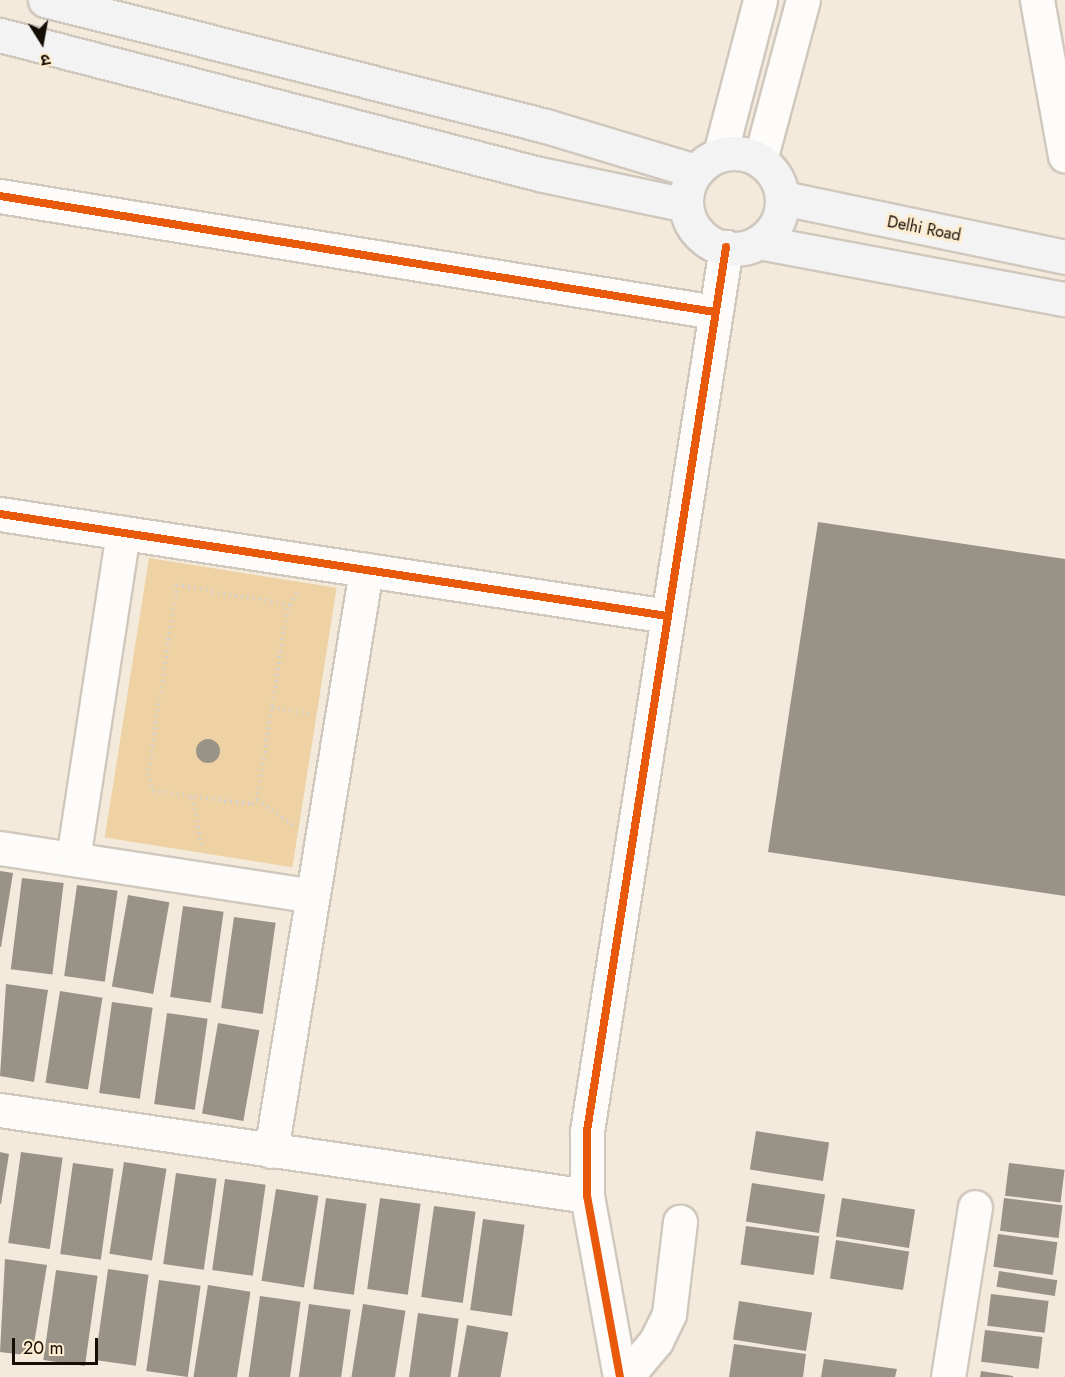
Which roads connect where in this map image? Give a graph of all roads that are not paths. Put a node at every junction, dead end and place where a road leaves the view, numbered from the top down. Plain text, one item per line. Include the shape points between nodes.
1 (45, 0) edge
2 (760, 0) edge
3 (803, 0) edge
4 (1037, 0) edge
5 (0, 35) edge
6 (1065, 155) edge
7 (760, 160) junction
8 (708, 163) junction
9 (0, 196) edge
10 (783, 198) junction
11 (686, 205) junction
12 (759, 242) junction
13 (726, 247) junction
14 (1065, 257) edge
15 (1065, 299) edge
16 (715, 312) junction
17 (0, 514) edge
18 (123, 532) junction
19 (366, 570) junction
20 (667, 616) junction
21 (0, 848) edge
22 (73, 859) junction
23 (312, 896) junction
24 (0, 1110) edge
25 (271, 1151) junction
26 (587, 1196) junction
27 (975, 1207) dead end
28 (680, 1222) dead end
29 (620, 1377) edge
30 (626, 1377) edge
31 (948, 1377) edge

1 - 8 main road
2 - 8 street
3 - 7 street
4 - 6 street
5 - 11 main road via 528,171
7 - 8 main road via 736,152
7 - 10 main road via 777,177
8 - 11 main road
9 - 16 street
10 - 12 main road via 775,226
10 - 14 main road, Delhi Road
11 - 13 main road via 699,234
12 - 13 main road
12 - 15 main road
13 - 16 street
16 - 20 street
17 - 18 street
18 - 19 street
18 - 22 street
19 - 20 street
19 - 23 street
20 - 26 street via 587,1131
21 - 22 street
22 - 23 street
23 - 25 street
24 - 25 street
25 - 26 street
26 - 29 street
27 - 31 street
28 - 30 street via 669,1314 656,1341

